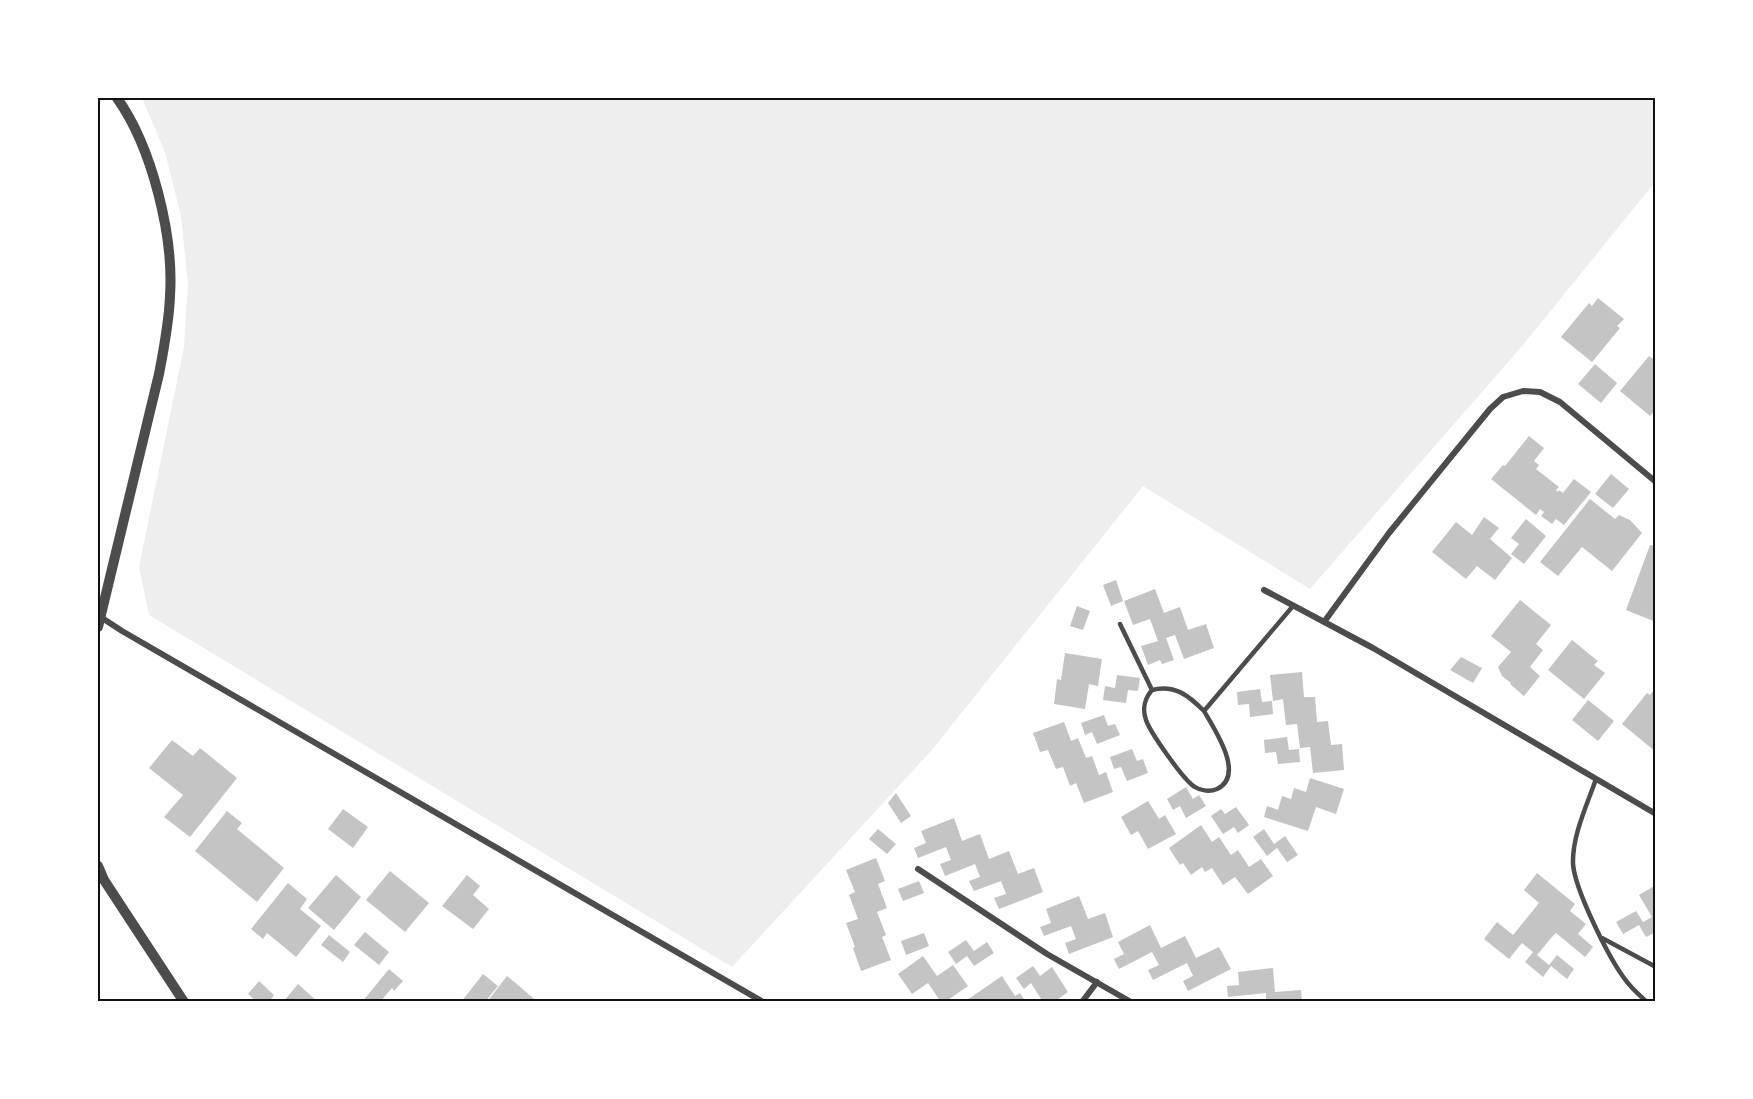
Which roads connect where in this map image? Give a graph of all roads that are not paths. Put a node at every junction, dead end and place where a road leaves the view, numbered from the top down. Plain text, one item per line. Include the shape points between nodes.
1 (117, 98) edge
2 (1656, 482) edge
3 (1264, 590) dead end
4 (1293, 606) junction
5 (98, 619) edge
6 (1324, 622) junction
7 (1120, 624) dead end
8 (1152, 690) junction
9 (1204, 711) junction
10 (1596, 779) junction
11 (1656, 814) edge
12 (98, 866) edge
13 (918, 868) dead end
14 (1602, 938) junction
15 (1656, 967) edge
16 (1097, 982) junction
17 (184, 1002) edge
18 (763, 1002) edge
19 (1082, 1002) edge
20 (1131, 1002) edge
21 (1647, 1002) edge

1 - 5 street via 146,155 164,216 170,294 159,374
2 - 6 street via 1560,402 1540,392 1523,390 1503,398 1389,533
3 - 4 street
4 - 6 street
4 - 9 lane
5 - 18 street
6 - 10 street
7 - 8 lane
8 - 9 lane via 1179,691
8 - 9 lane via 1144,705 1146,722 1186,780 1211,791 1224,783 1229,768 1222,743
10 - 11 street
10 - 14 lane via 1575,840 1573,862 1576,880
12 - 17 street
13 - 16 street via 1047,954
14 - 15 lane
14 - 21 lane via 1624,979
16 - 19 street
16 - 20 street

